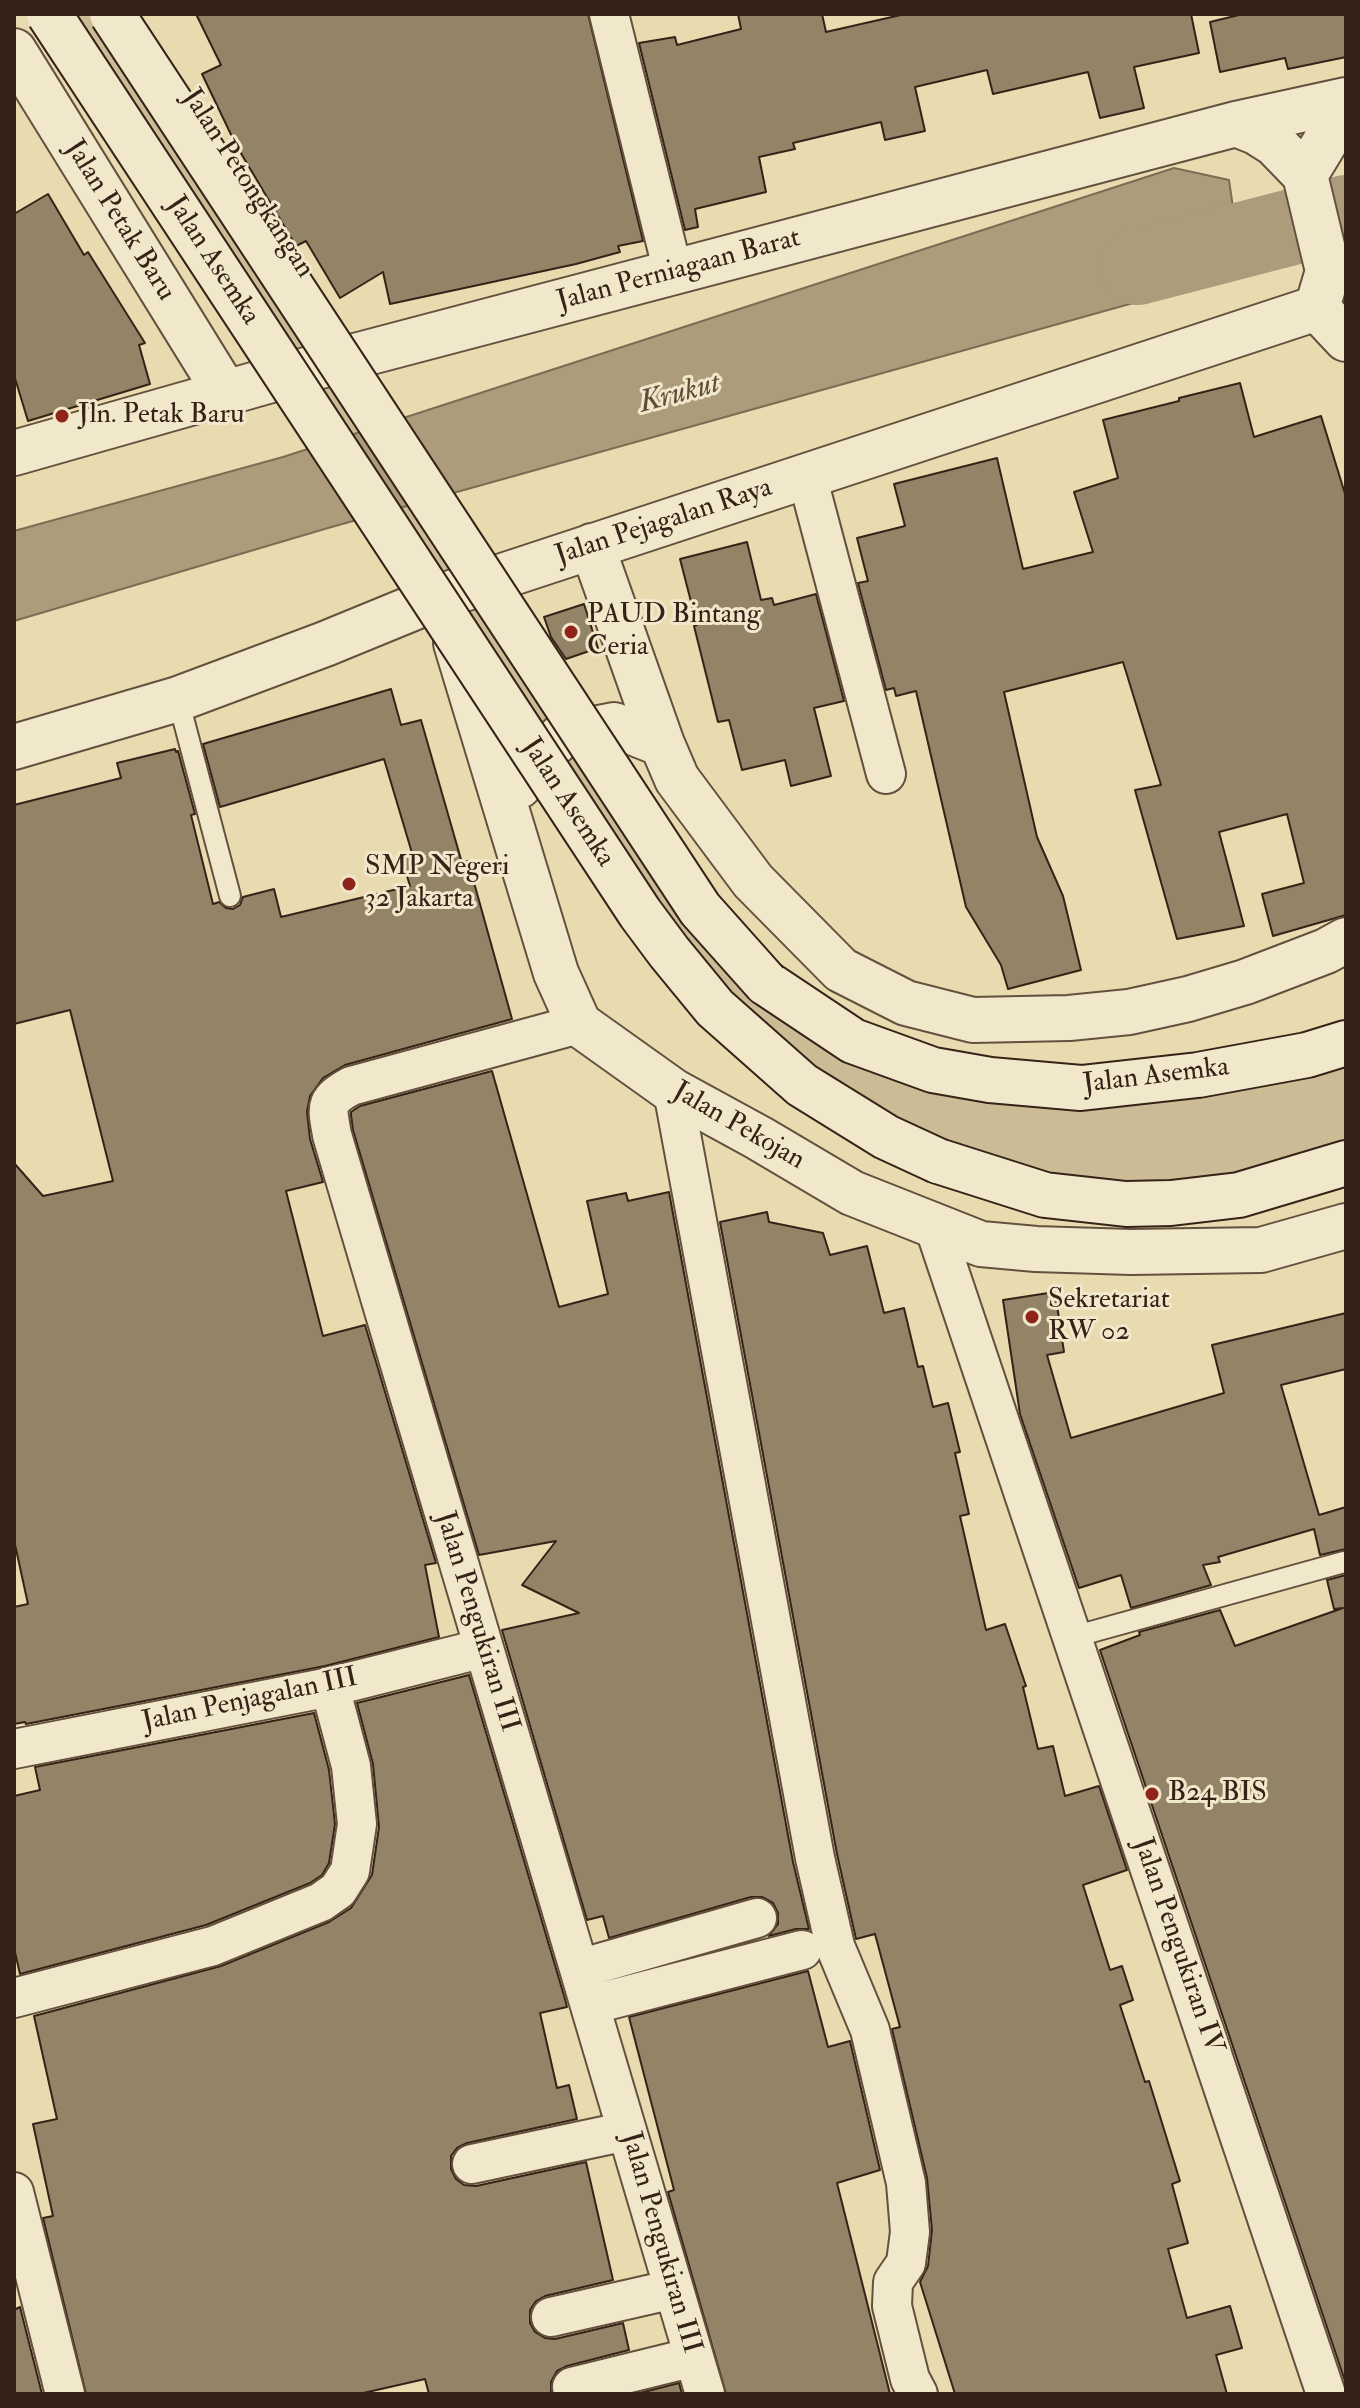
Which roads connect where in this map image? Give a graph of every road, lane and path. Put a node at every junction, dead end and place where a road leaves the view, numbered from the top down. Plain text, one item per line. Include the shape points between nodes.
1 (49, 14) edge
2 (112, 14) edge
3 (135, 14) edge
4 (609, 14) edge
5 (14, 51) edge
6 (1346, 100) edge
7 (1346, 117) edge
8 (1236, 124) junction
9 (1307, 180) junction
10 (673, 272) junction
11 (1330, 306) edge
12 (359, 355) junction
13 (225, 392) junction
14 (14, 453) edge
15 (807, 476) junction
16 (592, 546) junction
17 (442, 596) junction
18 (178, 699) junction
19 (662, 744) junction
20 (14, 747) edge
21 (886, 774) dead end
22 (509, 819) junction
23 (230, 896) dead end
24 (1346, 940) edge
25 (1346, 1019) edge
26 (579, 1024) junction
27 (1326, 1049) edge
28 (673, 1091) junction
29 (1346, 1163) edge
30 (934, 1226) junction
31 (1346, 1226) edge
32 (1344, 1562) edge
33 (1073, 1637) junction
34 (484, 1648) junction
35 (330, 1687) junction
36 (14, 1749) edge
37 (757, 1918) dead end
38 (802, 1950) dead end
39 (579, 1969) junction
40 (14, 1998) edge
41 (590, 2005) junction
42 (627, 2131) junction
43 (472, 2164) dead end
44 (14, 2192) edge
45 (674, 2289) junction
46 (551, 2317) dead end
47 (694, 2357) junction
48 (572, 2387) dead end
49 (65, 2394) edge
50 (705, 2394) edge
51 (918, 2394) edge
52 (1326, 2394) edge

1 - 29 street, Jalan Asemka, bridge via 640,913 737,1028 802,1085 886,1137 960,1169 1045,1195 1171,1203 1239,1195
2 - 27 street, Jalan Asemka, bridge via 700,909 766,983 853,1041 933,1070 990,1080 1081,1088 1198,1075
3 - 12 street, Jalan Petongkangan
4 - 10 street
5 - 13 street, Jalan Petak Baru
6 - 8 street, Jalan Perniagaan Barat
7 - 9 street via 1333,129
8 - 9 street via 1275,144
8 - 10 street, Jalan Perniagaan Barat
9 - 11 street
10 - 12 street, Jalan Perniagaan Barat
11 - 15 street, Jalan Pejagalan Raya
12 - 13 street, Jalan Perniagaan Barat
13 - 14 street, Jalan Perniagaan Barat
15 - 16 street, Jalan Pejagalan Raya
15 - 21 street
16 - 17 street, Jalan Pejagalan Raya
16 - 19 street
17 - 18 street, Jalan Pejagalan Raya
17 - 22 street
18 - 20 street, Jalan Pejagalan Raya
18 - 23 lane
19 - 22 street via 614,725 563,735 525,769
19 - 24 street via 677,779 753,881 841,970 906,1003 973,1020 1129,1012 1245,982
22 - 26 street via 556,973
25 - 27 street
26 - 28 street, Jalan Pekojan
26 - 34 street, Jalan Pengukiran III via 351,1086 334,1095 329,1105 332,1135
28 - 30 street, Jalan Pekojan via 852,1193
28 - 51 street via 815,1858 835,1946 870,2030 906,2183 910,2232 906,2263 893,2282 892,2306
30 - 31 street, Jalan Pekojan via 981,1244 1131,1252 1261,1250
30 - 33 street, Jalan Pengukiran IV
32 - 33 lane
33 - 52 street, Jalan Pengukiran IV
34 - 35 street, Jalan Penjagalan III
34 - 39 street, Jalan Pengukiran III
35 - 36 street, Jalan Penjagalan III
35 - 40 street via 351,1766 357,1824 350,1871 338,1890 321,1902 213,1946
37 - 39 street
38 - 41 street
39 - 41 street, Jalan Pengukiran III
41 - 42 street, Jalan Pengukiran III
42 - 43 street
42 - 45 street, Jalan Pengukiran III
44 - 49 street
45 - 46 street
45 - 47 street, Jalan Pengukiran III
47 - 48 street
47 - 50 street, Jalan Pengukiran III

